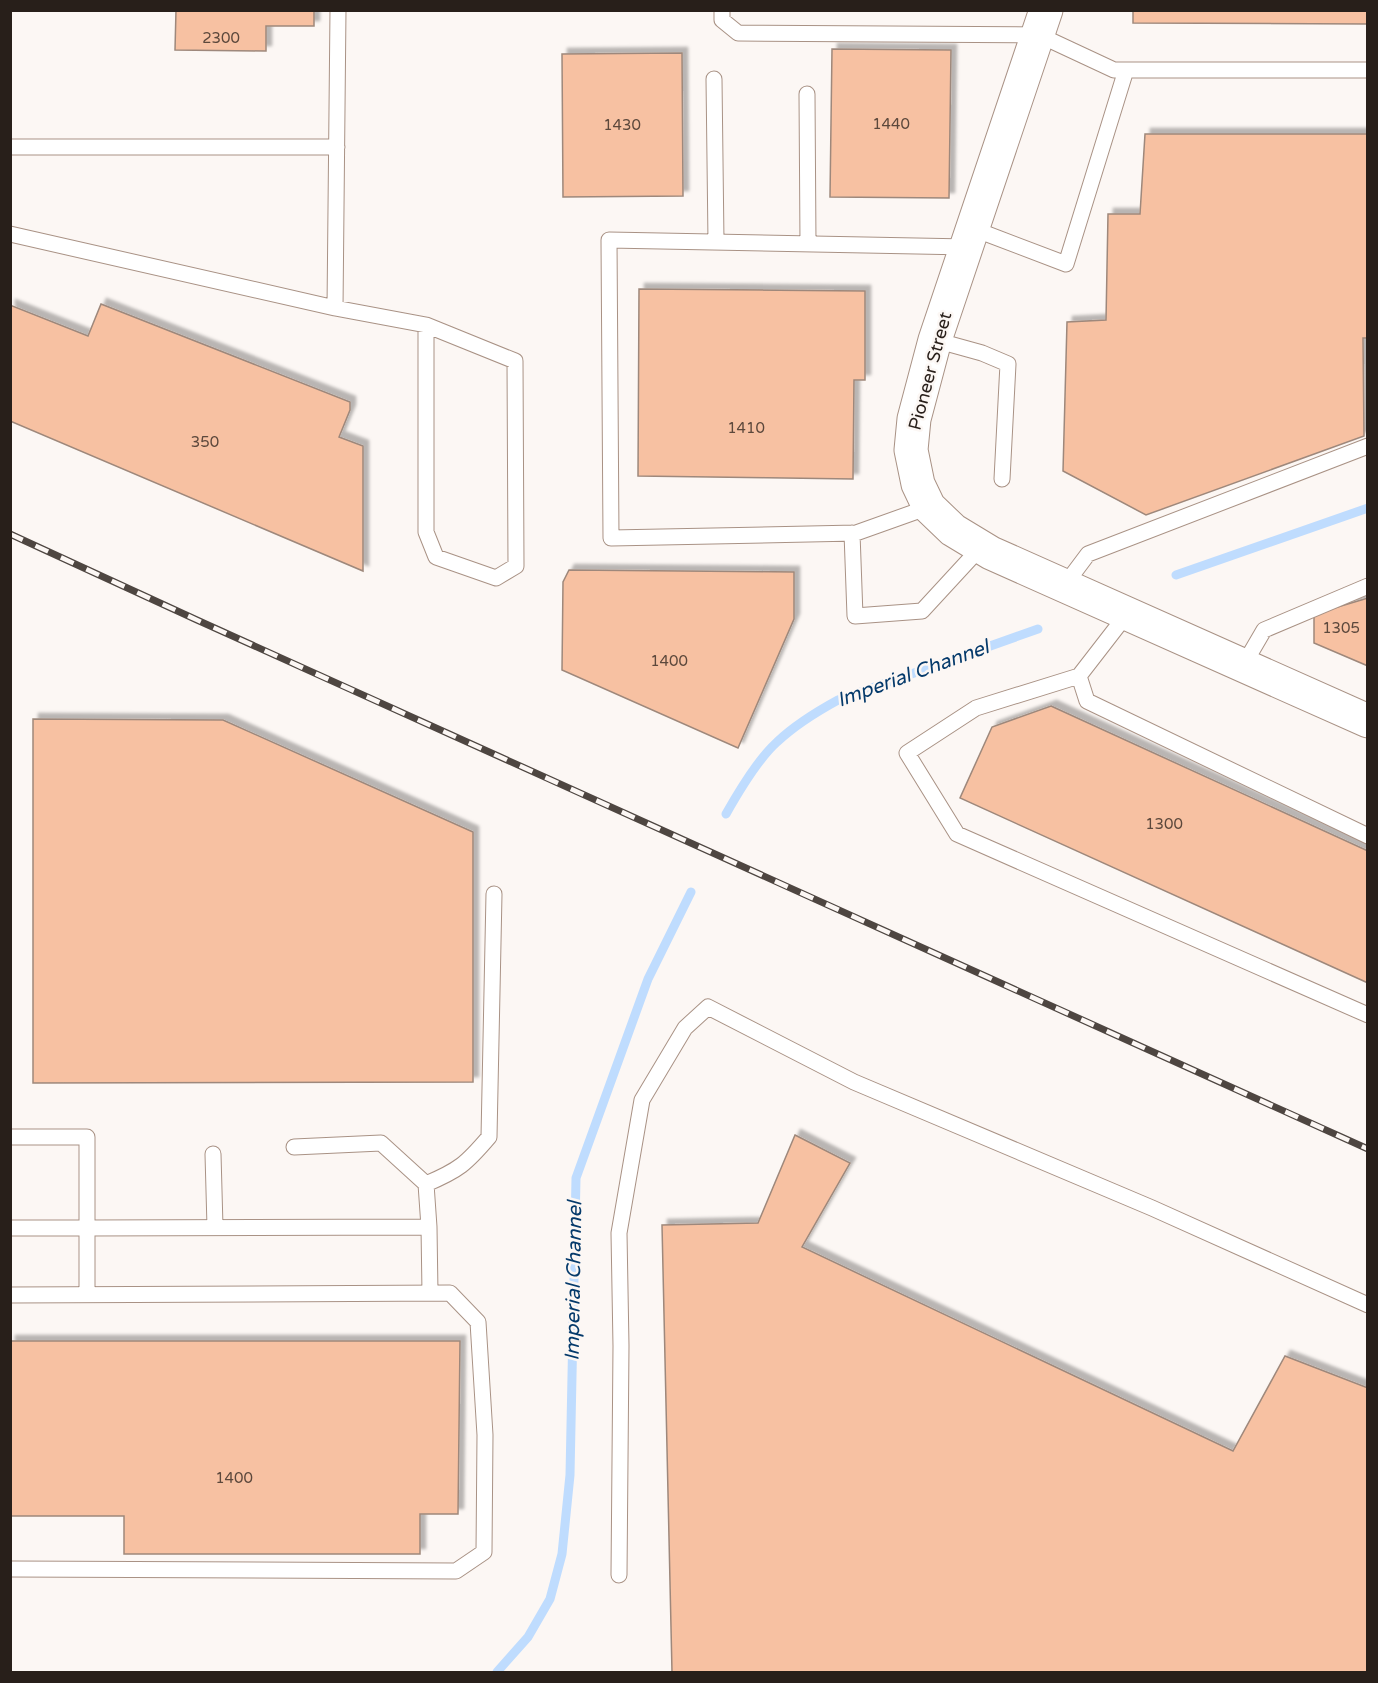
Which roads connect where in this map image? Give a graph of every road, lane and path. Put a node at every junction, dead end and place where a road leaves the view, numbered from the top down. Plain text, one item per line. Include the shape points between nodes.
1 (338, 10) edge
2 (722, 10) edge
3 (1042, 23) edge
4 (1126, 70) junction
5 (1368, 70) edge
6 (714, 79) dead end
7 (807, 94) dead end
8 (10, 147) edge
9 (337, 147) junction
10 (10, 234) edge
11 (971, 238) junction
12 (716, 242) junction
13 (808, 244) junction
14 (335, 308) junction
15 (426, 325) junction
16 (935, 340) junction
17 (1368, 446) edge
18 (1002, 478) dead end
19 (929, 507) junction
20 (852, 533) junction
21 (981, 547) junction
22 (1064, 586) junction
23 (1368, 586) edge
24 (1127, 614) junction
25 (1243, 666) junction
26 (1079, 676) junction
27 (1368, 721) edge
28 (1368, 836) edge
29 (494, 894) dead end
30 (1368, 1015) edge
31 (10, 1137) edge
32 (294, 1147) dead end
33 (213, 1154) dead end
34 (426, 1184) junction
35 (214, 1227) junction
36 (429, 1227) junction
37 (10, 1228) edge
38 (87, 1228) junction
39 (430, 1293) junction
40 (10, 1295) edge
41 (87, 1295) junction
42 (1368, 1305) edge
43 (10, 1569) edge
44 (619, 1575) dead end

1 - 9 lane
2 - 3 lane via 722,20 738,33
3 - 4 lane via 1114,70
3 - 11 street, Pioneer Street
4 - 5 lane
4 - 11 lane via 1066,264
6 - 12 lane
7 - 13 lane
8 - 9 lane
9 - 14 lane
10 - 14 lane
11 - 13 lane
11 - 16 street, Pioneer Street
12 - 13 lane
12 - 20 lane via 609,240 611,538
14 - 15 lane
15 - 15 lane via 426,532 436,557 496,578 516,566 515,361
16 - 18 lane via 1008,364
16 - 19 street, Pioneer Street via 914,419 911,450 918,484
17 - 22 lane via 1088,554
19 - 20 lane
19 - 21 street, Pioneer Street via 953,530
20 - 21 lane via 855,616 922,611
21 - 22 street, Pioneer Street
22 - 24 street, Pioneer Street
23 - 25 lane via 1264,630
24 - 25 street, Pioneer Street
24 - 26 lane
25 - 27 street, Pioneer Street
26 - 28 lane via 1088,701
26 - 30 lane via 976,708 907,753 957,834
29 - 34 lane via 489,1137 468,1162
31 - 38 lane via 87,1137
32 - 34 lane via 381,1143
33 - 35 lane
34 - 36 lane
35 - 36 lane
35 - 38 lane
36 - 39 lane
37 - 38 lane
38 - 41 lane
39 - 41 lane
39 - 43 lane via 450,1293 478,1322 485,1435 484,1552 456,1571
40 - 41 lane
42 - 44 lane via 1152,1208 854,1082 708,1007 685,1028 642,1100 619,1233

